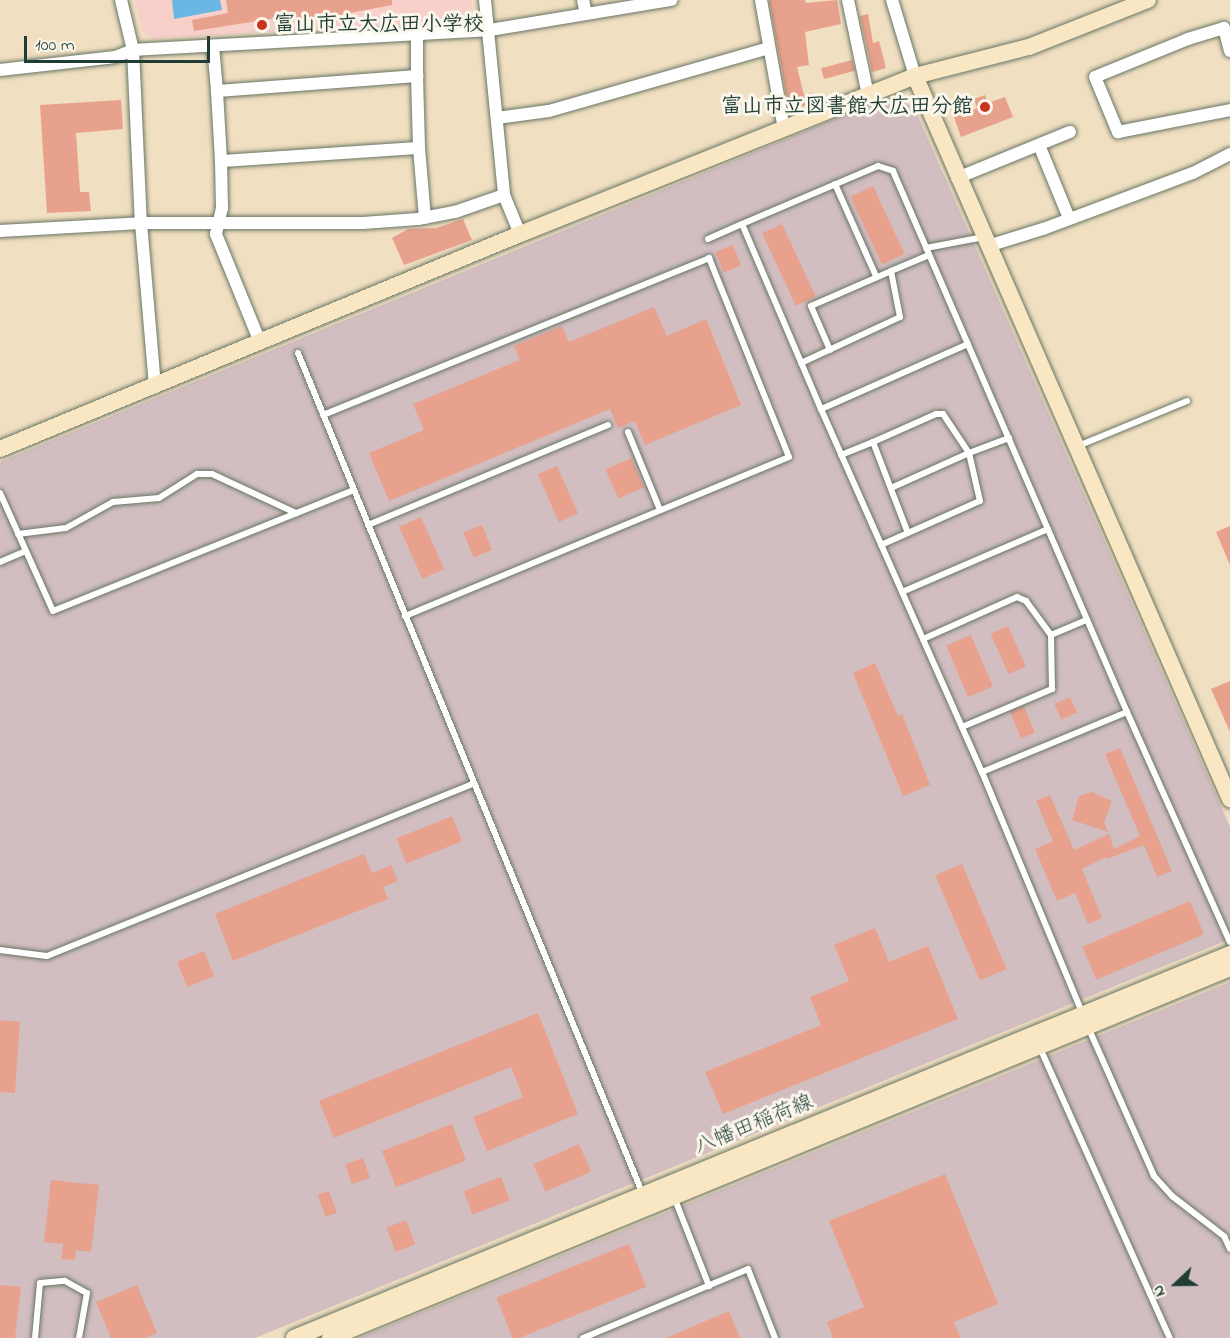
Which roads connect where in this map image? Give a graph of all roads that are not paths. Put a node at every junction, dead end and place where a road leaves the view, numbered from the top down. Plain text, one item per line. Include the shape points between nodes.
1 (121, 0) edge
2 (485, 0) edge
3 (583, 0) edge
4 (672, 0) edge
5 (760, 0) edge
6 (848, 0) edge
7 (892, 0) edge
8 (1148, 0) edge
9 (586, 14) junction
10 (490, 30) junction
11 (417, 34) junction
12 (213, 46) junction
13 (768, 48) junction
14 (133, 50) junction
15 (1230, 51) edge
16 (0, 70) edge
17 (417, 76) junction
18 (915, 76) junction
19 (217, 92) junction
20 (867, 95) junction
21 (1230, 110) edge
22 (498, 118) junction
23 (784, 129) junction
24 (1070, 132) dead end
25 (1039, 145) junction
26 (419, 148) junction
27 (1230, 154) edge
28 (221, 161) junction
29 (957, 178) junction
30 (835, 184) junction
31 (504, 195) junction
32 (425, 218) junction
33 (1069, 218) junction
34 (141, 223) junction
35 (219, 224) junction
36 (742, 224) junction
37 (0, 231) edge
38 (520, 234) junction
39 (708, 239) dead end
40 (986, 242) junction
41 (926, 248) junction
42 (929, 255) junction
43 (891, 271) junction
44 (876, 276) junction
45 (260, 342) junction
46 (968, 344) junction
47 (830, 350) junction
48 (298, 353) dead end
49 (801, 363) junction
50 (155, 387) junction
51 (1187, 400) dead end
52 (821, 409) junction
53 (323, 415) junction
54 (608, 425) dead end
55 (628, 432) dead end
56 (1009, 438) junction
57 (873, 442) junction
58 (1075, 447) junction
59 (0, 449) edge
60 (969, 453) junction
61 (841, 455) junction
62 (891, 488) junction
63 (354, 490) junction
64 (0, 494) edge
65 (660, 510) junction
66 (296, 513) junction
67 (368, 525) junction
68 (1048, 529) junction
69 (908, 533) junction
70 (18, 534) junction
71 (881, 545) junction
72 (26, 551) junction
73 (0, 562) edge
74 (902, 592) junction
75 (405, 616) junction
76 (1087, 620) junction
77 (1051, 635) junction
78 (923, 639) junction
79 (1127, 712) junction
80 (962, 727) junction
81 (982, 772) junction
82 (473, 784) junction
83 (1230, 799) edge
84 (1230, 942) edge
85 (0, 950) edge
86 (1230, 954) edge
87 (1230, 968) edge
88 (1086, 1021) junction
89 (1039, 1047) junction
90 (671, 1190) junction
91 (646, 1201) junction
92 (1230, 1249) edge
93 (709, 1286) junction
94 (35, 1338) edge
95 (79, 1338) edge
96 (294, 1338) edge
97 (330, 1338) edge
98 (583, 1338) edge
99 (775, 1338) edge
100 (1170, 1338) edge

1 - 14 street
2 - 10 street
3 - 9 street
4 - 9 street
5 - 13 street
6 - 20 street
7 - 18 street
8 - 18 street via 1029,47
9 - 10 street
10 - 11 street
10 - 22 street
11 - 12 street
11 - 17 street
12 - 14 street
12 - 19 street
13 - 22 street via 549,111
13 - 23 street
14 - 16 street via 115,57
14 - 34 street
15 - 21 street via 1224,28 1095,77 1118,132
17 - 19 street
17 - 26 street
18 - 20 street
18 - 29 street
19 - 28 street
20 - 23 street
22 - 31 street
23 - 38 street
24 - 25 street
25 - 29 street
25 - 33 street
26 - 28 street
26 - 32 street
27 - 33 street via 1193,172
28 - 35 street
29 - 40 street
30 - 36 lane
30 - 41 lane via 878,166 893,171
30 - 44 lane
31 - 32 street
31 - 38 street
32 - 35 street via 363,223
33 - 40 street
34 - 35 street
34 - 37 street
34 - 50 street
35 - 45 street via 216,234
36 - 39 lane
36 - 49 lane
38 - 45 street
40 - 41 lane
40 - 58 street
41 - 42 lane
42 - 43 lane
42 - 46 lane
43 - 44 lane
43 - 47 lane via 900,317
44 - 47 lane via 811,306
45 - 50 street
46 - 52 lane
46 - 56 lane
47 - 49 lane
48 - 53 lane
49 - 52 lane
50 - 59 street
51 - 58 lane
52 - 61 lane
53 - 63 lane
53 - 65 lane via 709,258 789,457
54 - 67 lane
55 - 65 lane
56 - 60 lane
56 - 68 lane
57 - 60 lane via 943,414
57 - 61 lane
57 - 62 lane
58 - 83 street
60 - 62 lane
60 - 69 lane via 980,501
61 - 71 lane
62 - 69 lane
63 - 66 lane
63 - 67 lane
64 - 70 lane
65 - 75 lane
66 - 70 lane via 212,474 197,474 159,498 113,502 66,528
66 - 72 lane via 53,611
67 - 75 lane
68 - 74 lane
68 - 76 lane
69 - 71 lane
70 - 72 lane
71 - 74 lane
72 - 73 lane
74 - 78 lane
75 - 82 lane
76 - 77 lane
76 - 79 lane
77 - 78 lane via 1026,601 1017,597
77 - 80 lane via 1052,689
78 - 80 lane
79 - 81 lane
79 - 84 lane
80 - 81 lane
81 - 88 lane
82 - 85 lane via 47,956
82 - 91 lane
86 - 88 street, 八幡田稲荷線
87 - 88 street, 八幡田稲荷線
88 - 89 street, 八幡田稲荷線
88 - 90 street, 八幡田稲荷線
88 - 92 lane via 1154,1176 1172,1196 1224,1236
89 - 90 street, 八幡田稲荷線
89 - 100 lane
90 - 91 street, 八幡田稲荷線
90 - 93 lane
91 - 96 street, 八幡田稲荷線
91 - 97 street, 八幡田稲荷線
93 - 98 lane
93 - 99 lane via 748,1269
94 - 95 lane via 40,1284 65,1281 87,1293

